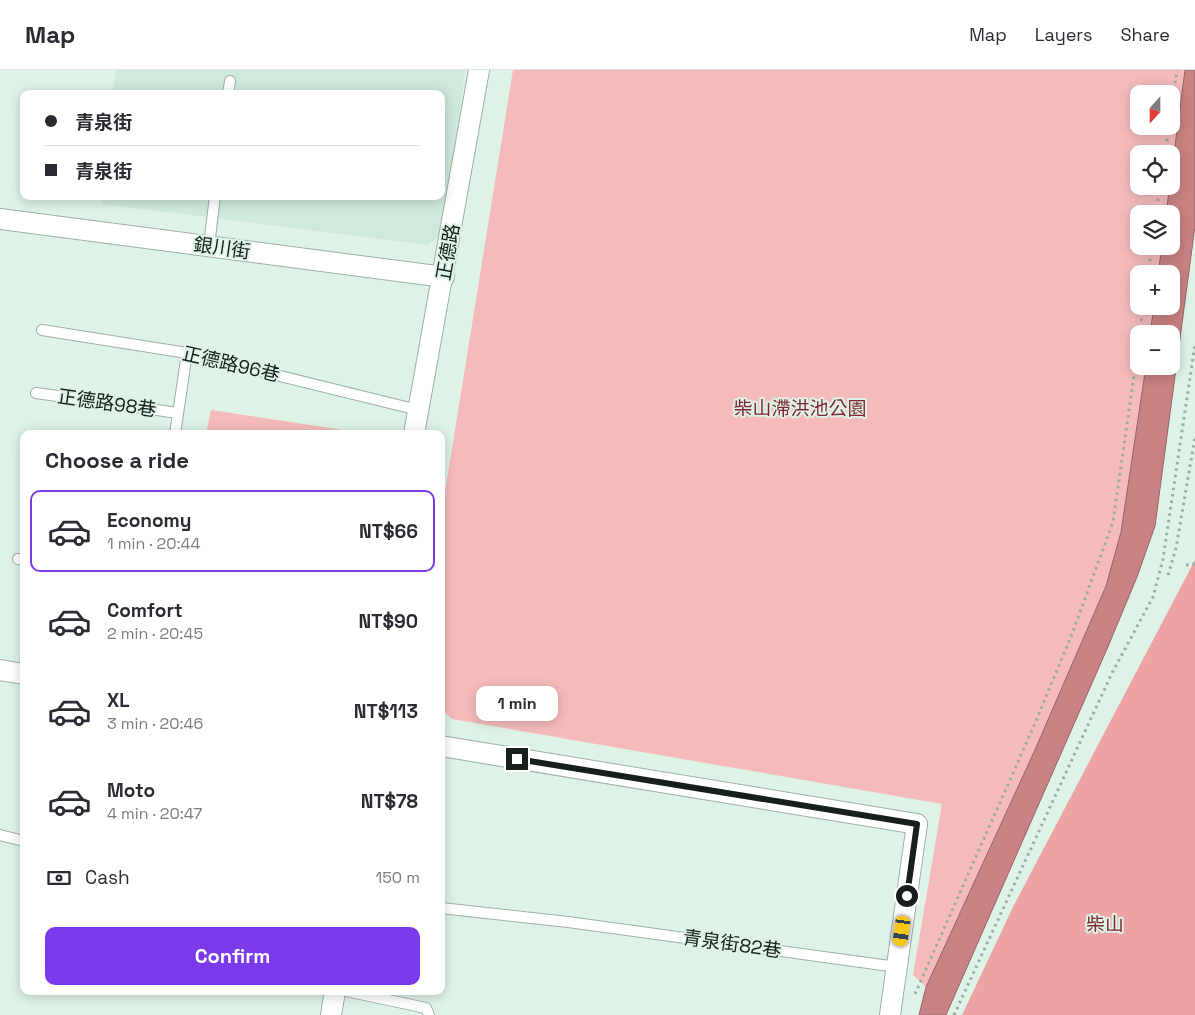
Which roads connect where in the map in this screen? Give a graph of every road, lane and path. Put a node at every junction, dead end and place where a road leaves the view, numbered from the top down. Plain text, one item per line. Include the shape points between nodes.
1 (479, 70) edge
2 (1177, 70) edge
3 (230, 81) dead end
4 (1175, 85) edge
5 (229, 90) edge
6 (215, 200) edge
7 (0, 219) edge
8 (209, 246) junction
9 (444, 277) junction
10 (42, 330) dead end
11 (1195, 344) edge
12 (187, 353) junction
13 (1134, 375) edge
14 (36, 393) dead end
15 (418, 410) junction
16 (178, 413) junction
17 (176, 430) edge
18 (415, 430) edge
19 (1195, 438) edge
20 (1195, 564) edge
21 (1186, 565) dead end
22 (1168, 575) dead end
23 (0, 670) edge
24 (20, 673) edge
25 (445, 747) edge
26 (0, 835) edge
27 (20, 840) edge
28 (445, 908) edge
29 (897, 967) junction
30 (334, 995) edge
31 (365, 995) edge
32 (912, 1000) dead end
33 (331, 1015) edge
34 (429, 1015) edge
35 (890, 1015) edge
36 (954, 1015) edge

1 - 9 street, 正德路
2 - 4 path
3 - 5 lane
6 - 8 lane
7 - 8 street, 銀川街
8 - 9 street, 銀川街
9 - 15 street, 正德路
10 - 12 lane, 正德路96巷
11 - 36 path via 1163,560 1153,597 1112,673
12 - 15 lane, 正德路96巷
12 - 16 lane
13 - 32 path via 1113,522 1033,728
14 - 16 lane, 正德路98巷
15 - 18 street, 正德路
16 - 17 lane
19 - 22 path via 1176,548
20 - 21 path
23 - 24 street
25 - 29 street via 917,824
26 - 27 lane
28 - 29 lane, 青泉街82巷
29 - 35 street
30 - 33 street
31 - 34 lane via 426,1008

